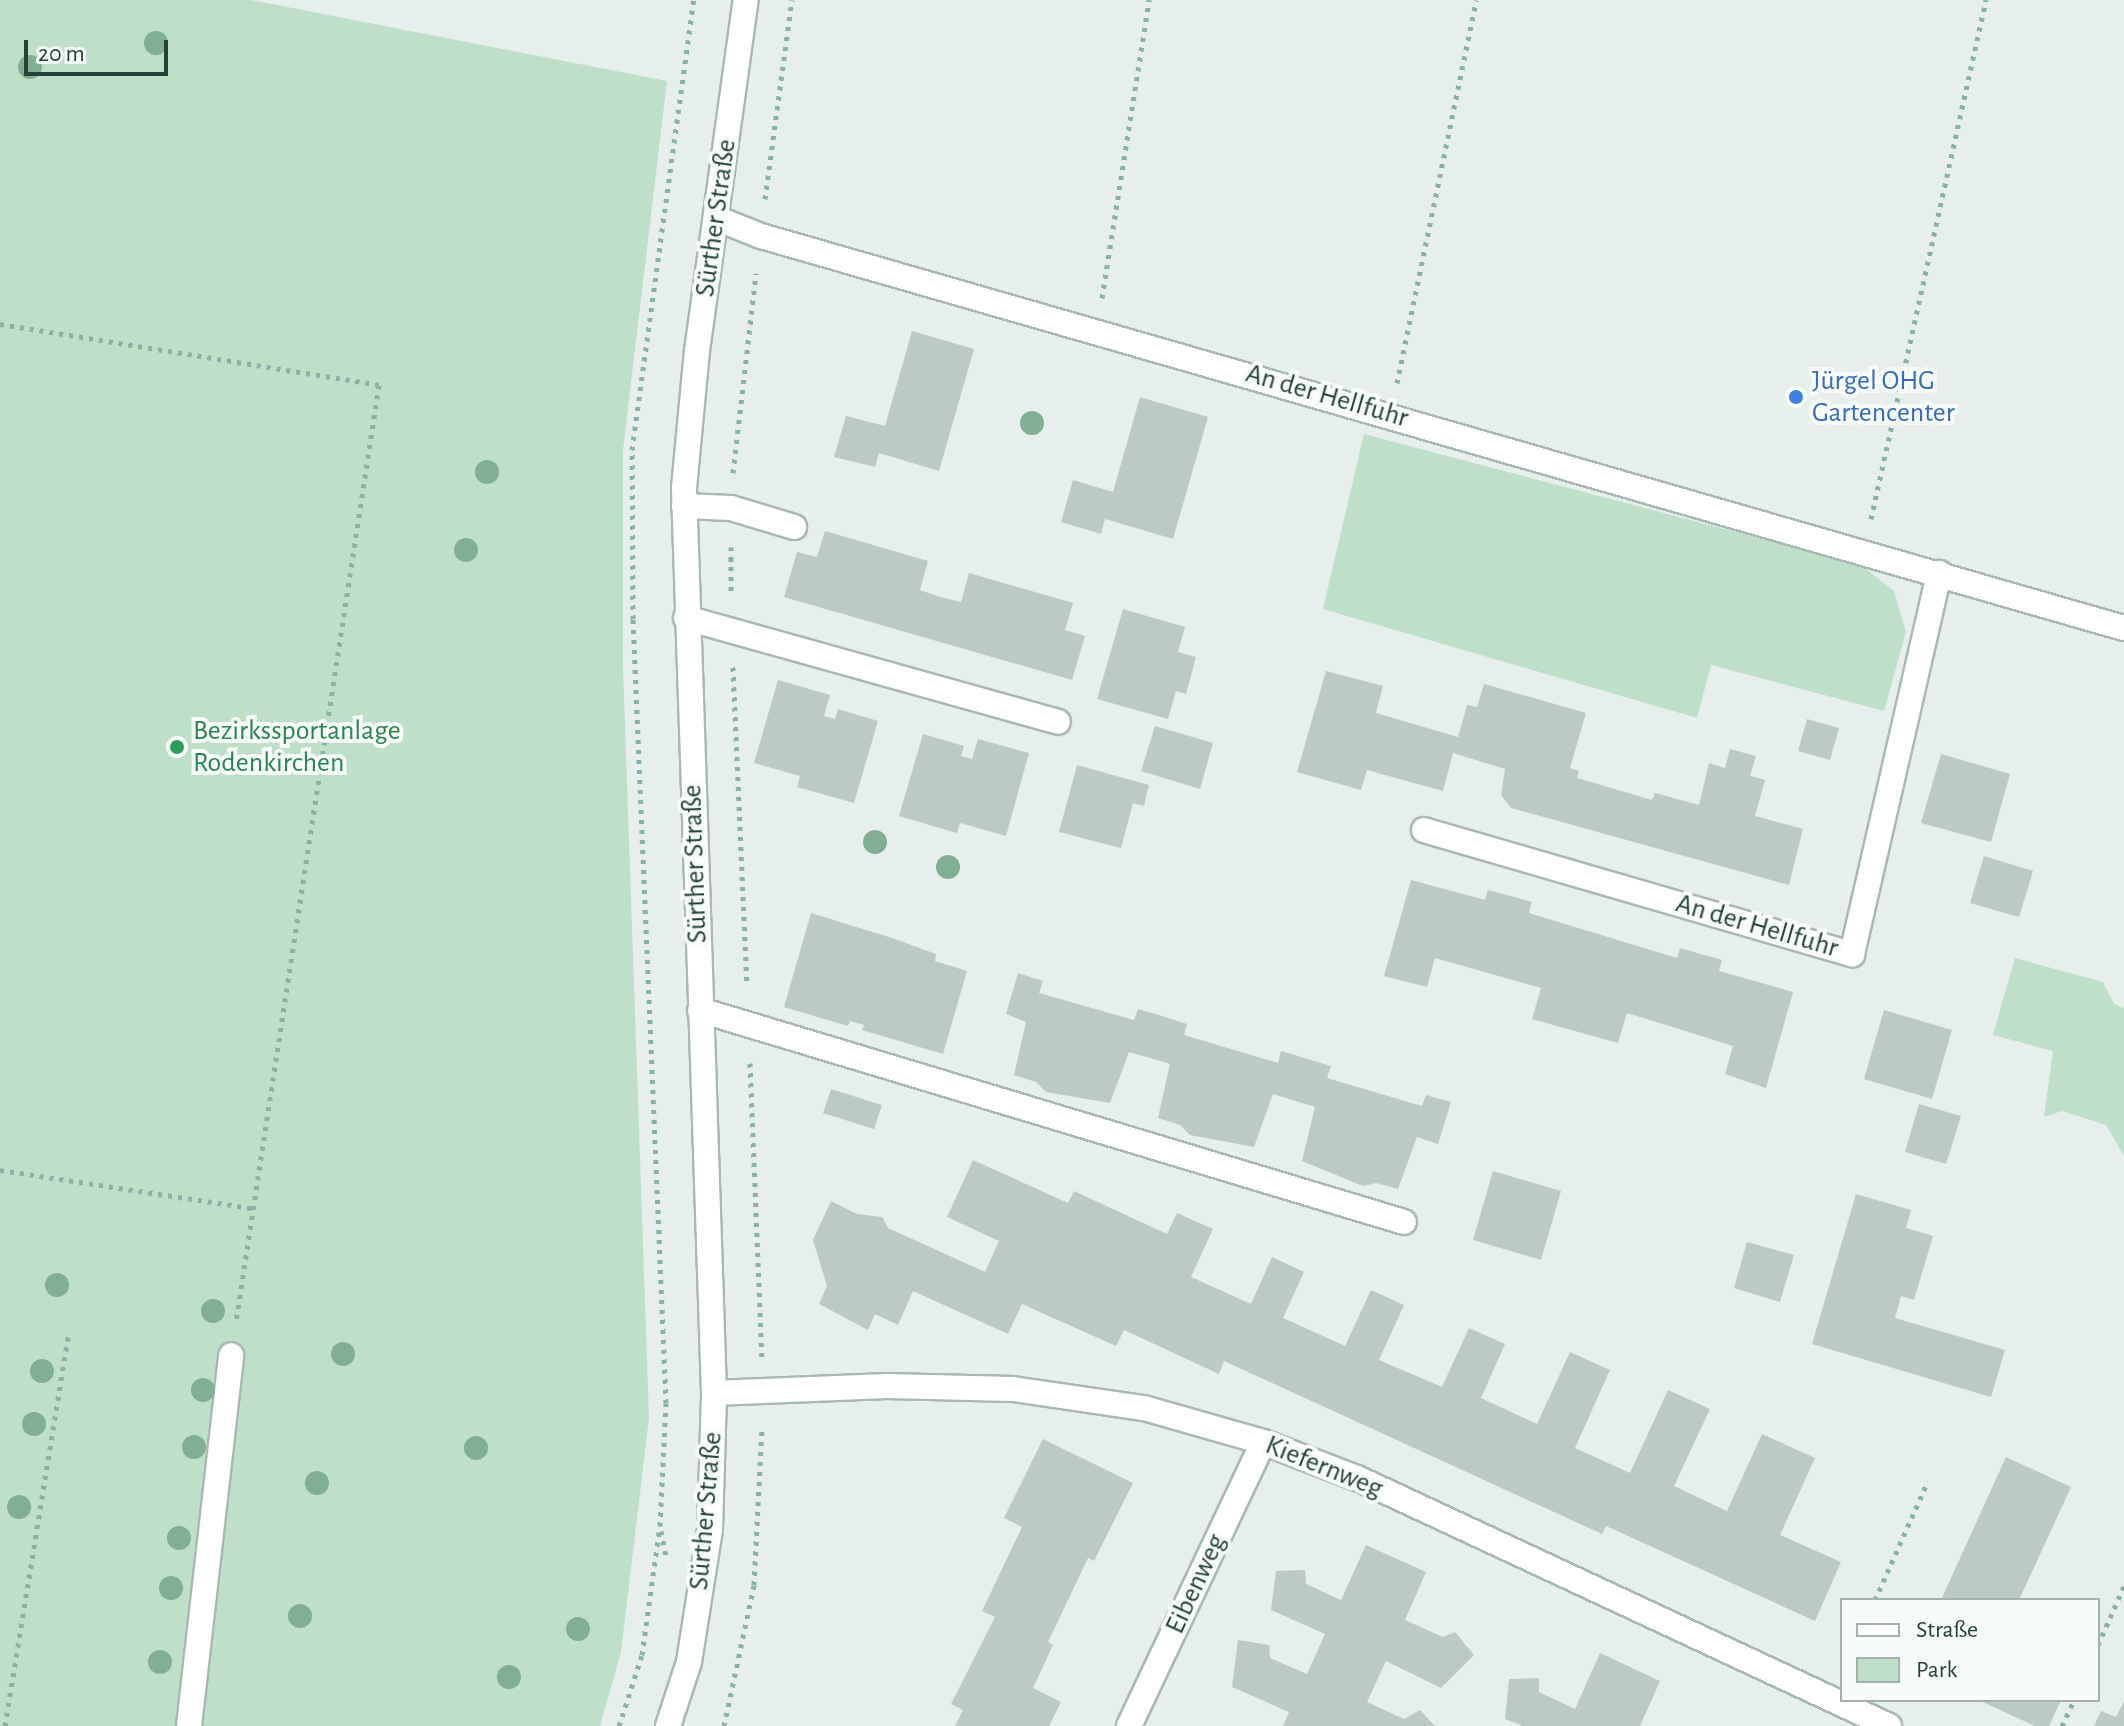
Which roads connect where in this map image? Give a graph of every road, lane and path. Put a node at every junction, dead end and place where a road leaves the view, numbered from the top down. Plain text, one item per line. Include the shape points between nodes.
1 (694, 0) edge
2 (746, 0) edge
3 (792, 0) edge
4 (1149, 0) edge
5 (1476, 0) edge
6 (1986, 0) edge
7 (716, 218) junction
8 (761, 236) junction
9 (0, 324) edge
10 (1097, 331) junction
11 (1390, 414) junction
12 (684, 506) junction
13 (731, 508) junction
14 (794, 527) dead end
15 (1864, 551) junction
16 (1939, 573) junction
17 (686, 618) junction
18 (731, 628) junction
19 (2124, 628) edge
20 (1058, 722) dead end
21 (1424, 830) dead end
22 (700, 1010) junction
23 (749, 1025) junction
24 (0, 1170) edge
25 (251, 1208) junction
26 (1404, 1222) dead end
27 (69, 1332) dead end
28 (231, 1355) joint
29 (763, 1392) junction
30 (714, 1393) junction
31 (1263, 1442) junction
32 (1928, 1481) dead end
33 (2124, 1586) edge
34 (1876, 1598) edge
35 (2100, 1640) edge
36 (2073, 1702) edge
37 (5, 1726) edge
38 (189, 1726) edge
39 (619, 1726) edge
40 (668, 1726) edge
41 (724, 1726) edge
42 (1129, 1726) edge
43 (1889, 1726) edge
44 (2062, 1726) edge

1 - 39 path via 632,450 633,619 666,1403 660,1526 642,1655
2 - 7 street, Sürther Straße
3 - 8 path
4 - 10 path
5 - 11 path
6 - 15 path
7 - 8 street, An der Hellfuhr
7 - 12 street, Sürther Straße via 697,351
8 - 10 street, An der Hellfuhr
8 - 13 path
9 - 25 path via 379,385
10 - 11 street, An der Hellfuhr
11 - 15 street, An der Hellfuhr
12 - 13 street
12 - 17 street, Sürther Straße
13 - 14 street
13 - 18 path
15 - 16 street, An der Hellfuhr
16 - 19 street, An der Hellfuhr
16 - 21 street, An der Hellfuhr via 1852,954
17 - 18 street
17 - 22 street, Sürther Straße
18 - 20 street
18 - 23 path
22 - 23 street
22 - 30 street, Sürther Straße
23 - 26 street
23 - 29 path
24 - 25 path
25 - 28 path
27 - 37 path
28 - 38 street
29 - 30 street, Kiefernweg
29 - 31 street, Kiefernweg via 887,1386 1013,1389 1144,1408
29 - 41 path via 754,1585
30 - 40 street, Sürther Straße via 710,1530 689,1662
31 - 42 street, Eibenweg
31 - 43 street, Kiefernweg via 1357,1478
32 - 34 path
33 - 35 path
36 - 44 path

